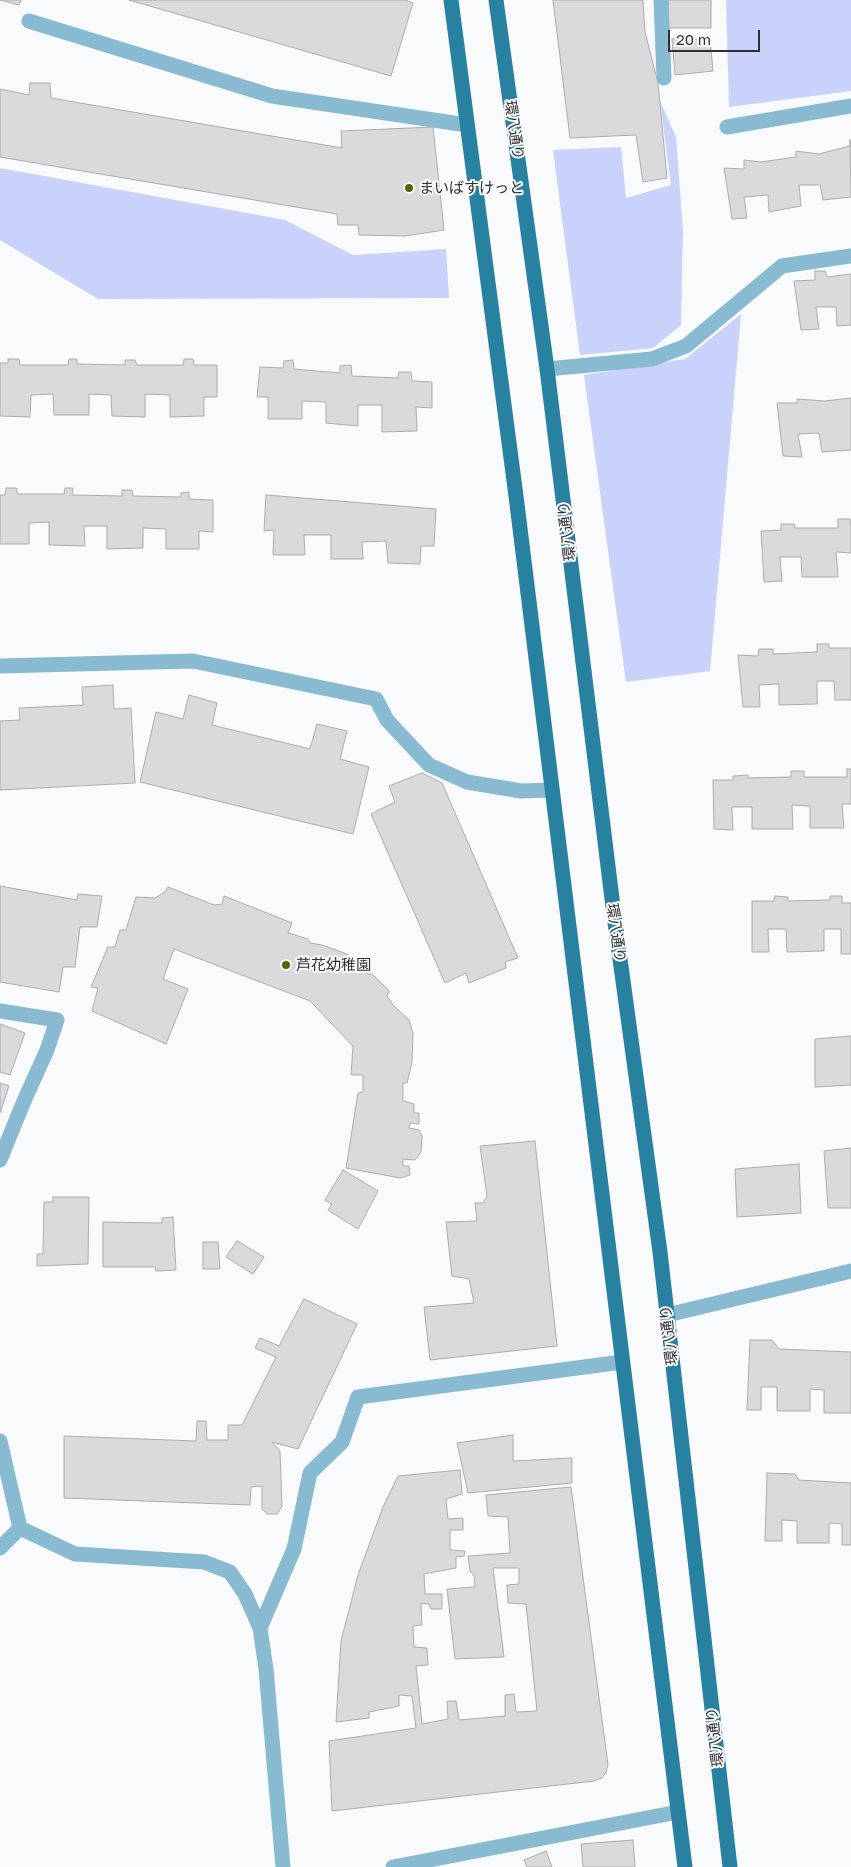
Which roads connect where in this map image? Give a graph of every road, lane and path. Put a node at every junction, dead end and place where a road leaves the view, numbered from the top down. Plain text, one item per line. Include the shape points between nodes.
1 (451, 0) edge
2 (496, 0) edge
3 (661, 0) edge
4 (29, 20) dead end
5 (664, 78) dead end
6 (851, 106) edge
7 (467, 125) junction
8 (727, 127) dead end
9 (851, 256) edge
10 (547, 369) junction
11 (0, 666) edge
12 (552, 790) junction
13 (0, 1011) edge
14 (0, 1160) edge
15 (851, 1271) edge
16 (667, 1315) junction
17 (622, 1362) junction
18 (0, 1441) edge
19 (20, 1528) junction
20 (0, 1548) edge
21 (260, 1628) junction
22 (678, 1812) junction
23 (283, 1867) edge
24 (393, 1867) edge
25 (685, 1867) edge
26 (730, 1867) edge

1 - 7 main road
2 - 10 main road, 環八通り
3 - 5 street
4 - 7 street via 272,96
6 - 8 street
7 - 12 main road
9 - 10 street via 782,266 686,346 652,359
10 - 16 main road, 環八通り
11 - 12 street via 193,661 376,699 387,720 429,765 468,782 521,791
12 - 17 main road
13 - 14 street via 57,1020
15 - 16 street
16 - 26 main road, 環八通り
17 - 21 street via 358,1397 342,1442 310,1473 294,1548
17 - 22 main road
18 - 19 street
19 - 20 street
19 - 21 street via 74,1554 204,1562 230,1572 245,1594
21 - 23 street
22 - 24 street
22 - 25 main road

